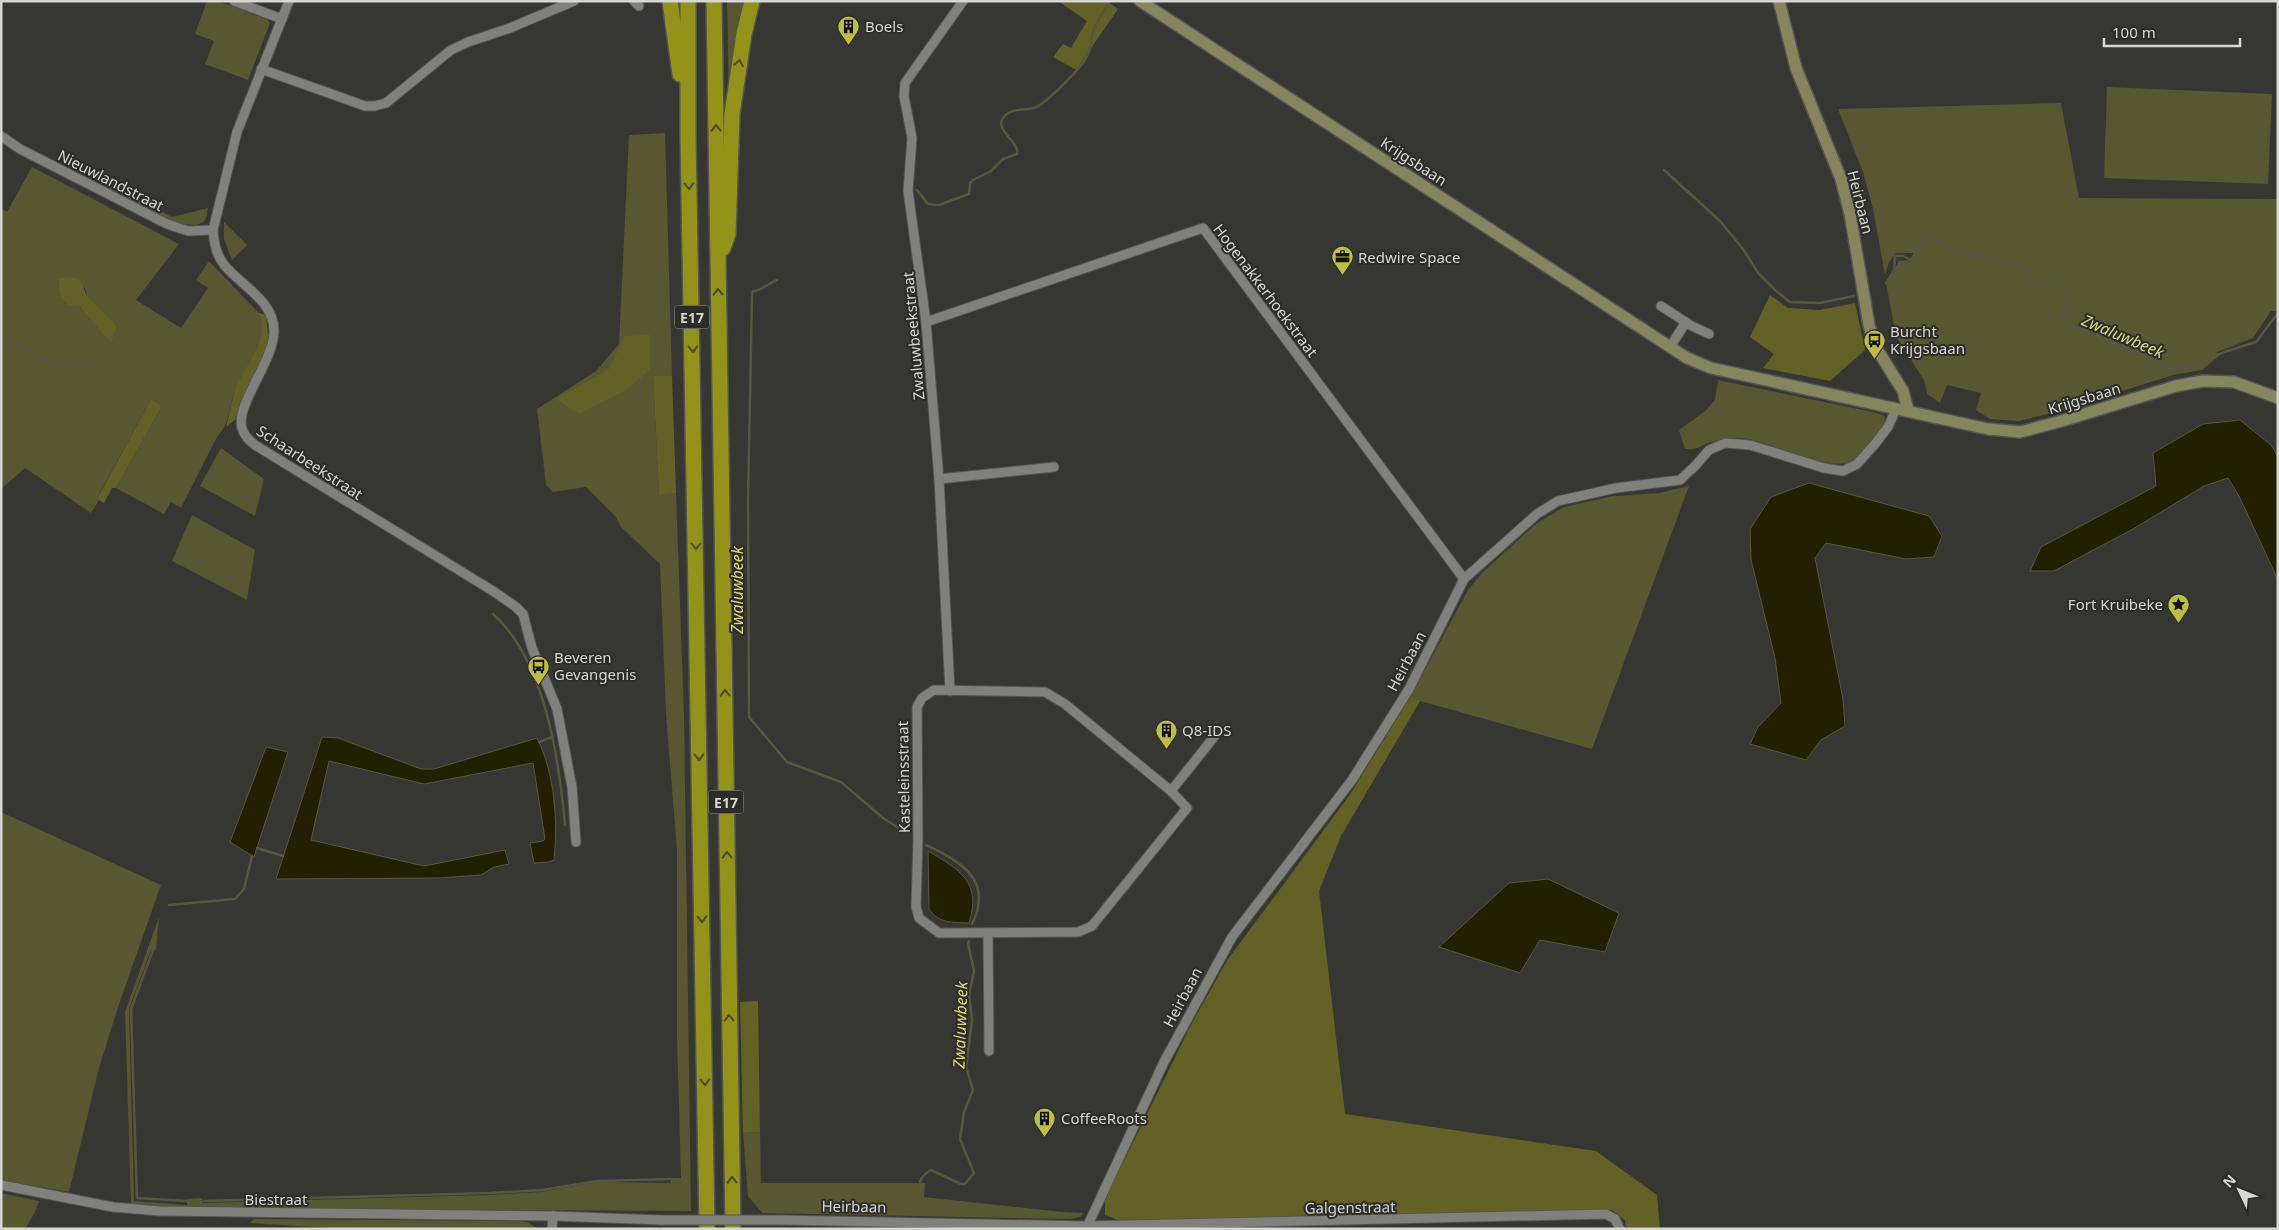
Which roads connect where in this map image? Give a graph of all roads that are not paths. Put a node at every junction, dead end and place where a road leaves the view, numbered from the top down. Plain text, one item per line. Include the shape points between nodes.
1 (234, 1) edge
2 (289, 1) edge
3 (574, 1) edge
4 (670, 1) edge
5 (688, 1) edge
6 (714, 1) edge
7 (752, 1) edge
8 (963, 1) edge
9 (1140, 1) edge
10 (1779, 1) edge
11 (282, 19) junction
12 (261, 69) junction
13 (1, 136) edge
14 (688, 137) junction
15 (213, 230) junction
16 (718, 264) junction
17 (1661, 306) dead end
18 (926, 322) junction
19 (1686, 322) junction
20 (1709, 334) dead end
21 (1670, 347) junction
22 (2278, 398) edge
23 (1902, 410) junction
24 (1054, 467) dead end
25 (938, 479) junction
26 (1464, 579) junction
27 (950, 691) junction
28 (1214, 737) dead end
29 (1171, 792) junction
30 (576, 842) dead end
31 (988, 933) junction
32 (989, 1051) dead end
33 (1, 1185) edge
34 (553, 1216) junction
35 (1086, 1228) edge
36 (552, 1229) edge
37 (707, 1229) edge
38 (732, 1229) edge
39 (1620, 1229) edge

1 - 11 street
2 - 11 street, Schaarbeekstraat
3 - 12 street via 459,46 386,103 375,106 365,106
4 - 14 highway
5 - 14 highway, E17
16 -> 6 highway, E17
16 -> 7 highway via 728,234 733,104
8 - 18 street, Zwaluwbeekstraat via 905,83 904,96 912,138 908,190
9 - 21 main road, Krijgsbaan
10 - 23 main road, Heirbaan via 1796,68 1841,179 1875,346 1903,391
11 - 12 street, Schaarbeekstraat
12 - 15 street, Schaarbeekstraat via 237,132
13 - 15 street, Nieuwlandstraat via 20,149 178,229
14 -> 37 highway, E17
15 - 30 street, Schaarbeekstraat via 215,247 225,266 262,301 274,328 274,343 243,414 241,426 246,438 493,591 523,614 532,648 556,709 572,788
38 -> 16 highway, E17
17 - 19 street
18 - 25 street, Zwaluwbeekstraat
18 - 26 street, Hogenakkerhoekstraat via 1202,228
19 - 20 street
19 - 21 street
21 - 23 main road, Krijgsbaan via 1711,368
22 - 23 main road, Krijgsbaan via 2234,382 2203,381 2020,432 1988,430
23 - 26 street, Heirbaan via 1857,464 1843,471 1750,444 1725,443 1709,450 1680,480 1616,488 1558,501 1537,514
24 - 25 street
25 - 27 street, Zwaluwbeekstraat
26 - 35 street, Heirbaan via 1409,689 1352,780 1232,937 1164,1062
27 - 29 street, Kasteleinsstraat via 1045,692 1065,704
27 - 31 street, Kasteleinsstraat via 934,690 922,698 917,707 916,908 919,918 939,933
28 - 29 street
29 - 31 street, Kasteleinsstraat via 1187,808 1092,926 1078,932
31 - 32 street
33 - 34 street, Biestraat via 112,1207 159,1211
34 - 35 street, Heirbaan, bridge
34 - 36 street
35 - 39 street, Galgenstraat via 1606,1214 1615,1219

